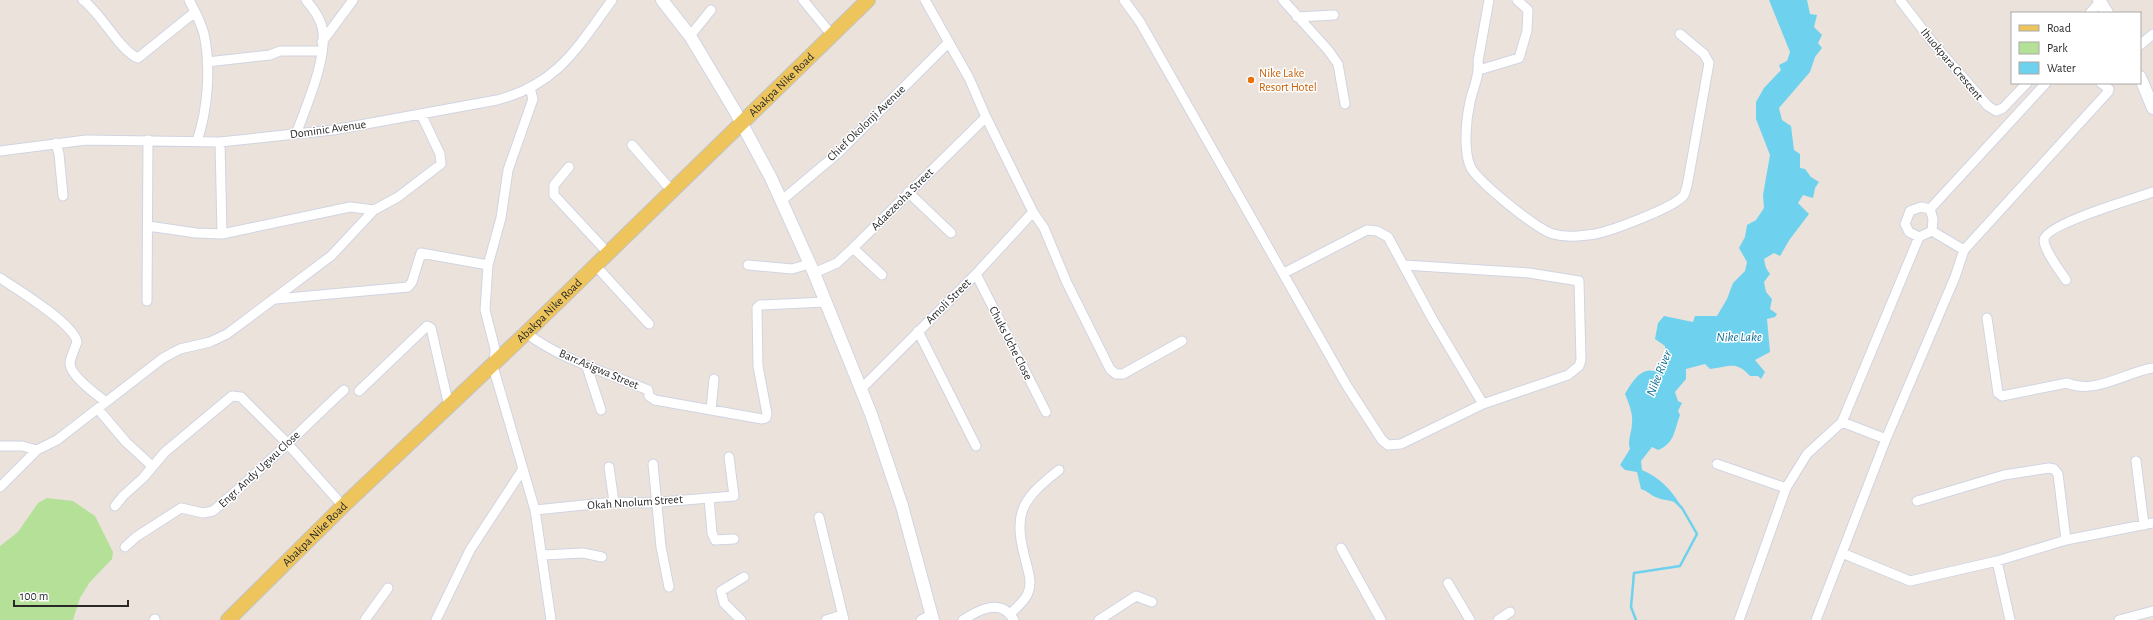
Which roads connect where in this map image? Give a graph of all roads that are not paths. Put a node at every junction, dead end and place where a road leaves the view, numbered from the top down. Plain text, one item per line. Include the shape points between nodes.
1 (83, 0) edge
2 (190, 0) edge
3 (306, 0) edge
4 (353, 0) edge
5 (612, 0) edge
6 (662, 0) edge
7 (803, 0) edge
8 (868, 0) edge
9 (925, 0) edge
10 (1124, 0) edge
11 (1283, 0) edge
12 (1488, 0) edge
13 (1517, 0) edge
14 (1900, 0) edge
15 (2100, 1) edge
16 (710, 10) dead end
17 (195, 12) junction
18 (2091, 12) edge
19 (2106, 12) edge
20 (1334, 15) dead end
21 (1297, 17) junction
22 (831, 34) junction
23 (1680, 34) dead end
24 (2153, 34) edge
25 (690, 36) junction
26 (949, 42) junction
27 (2141, 44) edge
28 (322, 46) junction
29 (207, 62) junction
30 (1479, 70) junction
31 (2141, 79) edge
32 (2026, 84) edge
33 (2045, 84) edge
34 (2102, 84) edge
35 (530, 88) junction
36 (1345, 104) dead end
37 (2153, 108) edge
38 (421, 114) junction
39 (986, 117) junction
40 (741, 124) junction
41 (296, 134) junction
42 (148, 140) junction
43 (197, 141) junction
44 (220, 142) junction
45 (56, 143) junction
46 (632, 145) dead end
47 (0, 151) edge
48 (569, 166) dead end
49 (672, 191) junction
50 (908, 192) junction
51 (2153, 192) edge
52 (63, 196) dead end
53 (781, 201) junction
54 (1930, 209) junction
55 (374, 210) junction
56 (1033, 212) junction
57 (148, 226) junction
58 (1932, 231) junction
59 (951, 233) dead end
60 (222, 234) junction
61 (1919, 237) junction
62 (853, 248) junction
63 (1964, 250) junction
64 (607, 252) junction
65 (488, 265) junction
66 (595, 265) junction
67 (748, 265) dead end
68 (1404, 265) junction
69 (812, 268) junction
70 (1284, 273) junction
71 (976, 274) junction
72 (882, 275) dead end
73 (0, 278) edge
74 (2066, 280) dead end
75 (276, 299) junction
76 (147, 301) dead end
77 (825, 302) junction
78 (1986, 318) dead end
79 (649, 324) dead end
80 (918, 331) junction
81 (526, 333) junction
82 (1182, 341) dead end
83 (496, 361) junction
84 (587, 367) junction
85 (2153, 368) edge
86 (714, 379) dead end
87 (862, 388) junction
88 (344, 390) dead end
89 (359, 391) dead end
90 (106, 402) junction
91 (1483, 404) junction
92 (449, 406) junction
93 (98, 409) junction
94 (601, 410) dead end
95 (711, 410) junction
96 (1046, 412) dead end
97 (1842, 422) junction
98 (1886, 439) junction
99 (287, 443) junction
100 (0, 446) edge
101 (976, 446) dead end
102 (37, 450) junction
103 (729, 457) dead end
104 (2136, 461) dead end
105 (653, 464) dead end
106 (1717, 464) dead end
107 (152, 466) junction
108 (609, 467) dead end
109 (523, 469) junction
110 (1059, 470) dead end
111 (0, 487) edge
112 (1786, 488) junction
113 (709, 498) junction
114 (1917, 501) dead end
115 (614, 502) junction
116 (658, 502) junction
117 (115, 506) dead end
118 (343, 506) junction
119 (535, 510) junction
120 (819, 517) dead end
121 (2149, 524) edge
122 (734, 539) dead end
123 (2066, 540) junction
124 (125, 547) dead end
125 (1341, 548) dead end
126 (1842, 553) junction
127 (543, 555) junction
128 (602, 557) dead end
129 (1998, 561) junction
130 (744, 577) dead end
131 (1448, 583) dead end
132 (669, 587) dead end
133 (388, 588) dead end
134 (1152, 602) dead end
135 (1510, 612) dead end
136 (2152, 614) edge
137 (1012, 617) edge
138 (843, 618) edge
139 (929, 618) edge
140 (228, 620) edge
141 (365, 620) edge
142 (436, 620) edge
143 (551, 620) edge
144 (741, 620) edge
145 (826, 620) edge
146 (963, 620) edge
147 (1099, 620) edge
148 (1381, 620) edge
149 (1470, 620) edge
150 (1498, 620) edge
151 (1739, 620) edge
152 (1816, 620) edge
153 (2010, 620) edge
154 (2119, 620) edge

1 - 17 street via 94,8 128,52 138,58
2 - 17 street
3 - 28 street via 322,27
4 - 28 street
5 - 35 street, Dominic Avenue via 568,60 546,79
6 - 25 main road
7 - 22 street
8 - 22 main road, Abakpa Nike Road
9 - 26 street
10 - 70 street via 1140,22
11 - 21 street
12 - 30 street via 1478,61
13 - 30 street via 1528,10 1527,31 1519,58
14 - 32 street, Ihuokpara Crescent via 1988,106 1996,111 2003,108
15 - 18 street
15 - 19 main road
16 - 25 street
17 - 29 street via 204,35
20 - 21 street
21 - 36 street via 1338,64
22 - 40 main road, Abakpa Nike Road
23 - 30 street via 1704,54 1709,63 1684,195 1674,204 1597,234 1567,237 1552,234 1514,209 1482,183 1471,167 1465,148 1470,104
24 - 27 street
25 - 40 main road
26 - 39 street via 969,78
26 - 53 street, Chief Okolonji Avenue via 838,153
28 - 29 street
28 - 41 street via 317,78
29 - 43 street via 203,124
31 - 37 main road
33 - 54 street
34 - 63 street via 2108,92
35 - 38 street, Dominic Avenue via 496,100
35 - 65 street via 533,99 508,170 501,218
38 - 41 street, Dominic Avenue
38 - 55 street via 440,154 441,164 398,197
39 - 50 street, Adaezeoha Street
39 - 56 street
40 - 49 main road, Abakpa Nike Road
40 - 53 main road
41 - 44 street, Dominic Avenue
42 - 43 street, Dominic Avenue
42 - 45 street, Dominic Avenue via 86,140
42 - 57 street
43 - 44 street, Dominic Avenue
44 - 60 street
45 - 47 street, Dominic Avenue
45 - 52 street
46 - 49 street
48 - 64 street via 554,185 554,195
49 - 64 main road, Abakpa Nike Road
50 - 59 street
50 - 62 street, Adaezeoha Street
51 - 74 street via 2063,224 2046,235 2046,247
53 - 69 main road
54 - 58 street via 1933,219
54 - 61 street via 1922,207 1910,211 1905,224 1910,232
55 - 60 street via 350,208
55 - 75 street via 331,256
56 - 71 street, Amoli Street
56 - 82 street via 1044,228 1067,283 1110,369 1116,374 1123,374
57 - 60 street
57 - 76 street
58 - 61 street
58 - 63 street
61 - 97 street
62 - 69 street, Adaezeoha Street via 836,262
62 - 72 street
63 - 98 street
64 - 66 main road, Abakpa Nike Road
65 - 75 street via 421,253 418,255 412,282 408,287
65 - 83 street via 485,310
66 - 79 street
66 - 81 main road, Abakpa Nike Road
67 - 69 street, Adaezeoha Street
68 - 70 street via 1388,237 1377,230 1367,230
68 - 91 street
68 - 91 street via 1529,273 1579,281 1579,366 1568,375
69 - 77 main road
70 - 91 street via 1347,386 1382,440 1388,445 1401,444
71 - 80 street, Amoli Street
71 - 96 street, Chuks Uche Close
73 - 90 street via 28,296 72,331 77,342 70,363 71,369
75 - 90 street via 227,334 210,342 180,349 163,358
77 - 87 main road
77 - 95 street, Barr.Asigwa Street via 760,305 757,308 758,366 766,418
78 - 85 street via 1998,393 2002,396 2068,383 2075,386 2099,384
80 - 87 street, Amoli Street
80 - 101 street
81 - 83 main road, Abakpa Nike Road
81 - 84 street, Barr.Asigwa Street via 538,342
83 - 92 main road, Abakpa Nike Road
83 - 109 street via 494,370
84 - 94 street
84 - 95 street, Barr.Asigwa Street via 648,390 649,396 655,400
86 - 95 street
87 - 139 main road via 902,506
88 - 99 street, Engr. Andy Ugwu Close
89 - 92 street via 427,326 431,328
90 - 93 street
92 - 118 main road, Abakpa Nike Road
93 - 102 street via 57,440
93 - 107 street via 126,442
97 - 98 street
97 - 112 street via 1807,454
98 - 126 street
99 - 107 street via 241,397 232,396
99 - 118 street
99 - 124 street, Engr. Andy Ugwu Close via 213,511 203,513 181,508
100 - 102 street via 22,446
102 - 111 street
103 - 113 street, Okah Nnolum Street via 734,496
104 - 121 street
105 - 116 street
106 - 112 street
107 - 117 street via 144,478
108 - 115 street
109 - 119 street
109 - 142 street via 470,550
110 - 137 street via 1036,488 1021,512 1022,549 1030,586 1029,593
112 - 151 street
113 - 116 street, Okah Nnolum Street
113 - 122 street via 712,534 715,540
114 - 123 street via 2004,475 2054,469 2058,474
115 - 116 street, Okah Nnolum Street
115 - 119 street, Okah Nnolum Street
116 - 132 street via 661,547
118 - 140 main road, Abakpa Nike Road
119 - 127 street
120 - 138 street
121 - 123 street
123 - 129 street
125 - 148 street
126 - 129 street via 1910,581
126 - 152 street
127 - 128 street via 583,553
127 - 143 street
129 - 153 street
130 - 144 street via 721,591 724,602
131 - 149 street
133 - 141 street
134 - 147 street via 1136,596
135 - 150 street
136 - 154 street
137 - 146 street via 998,608 988,606
138 - 145 street

